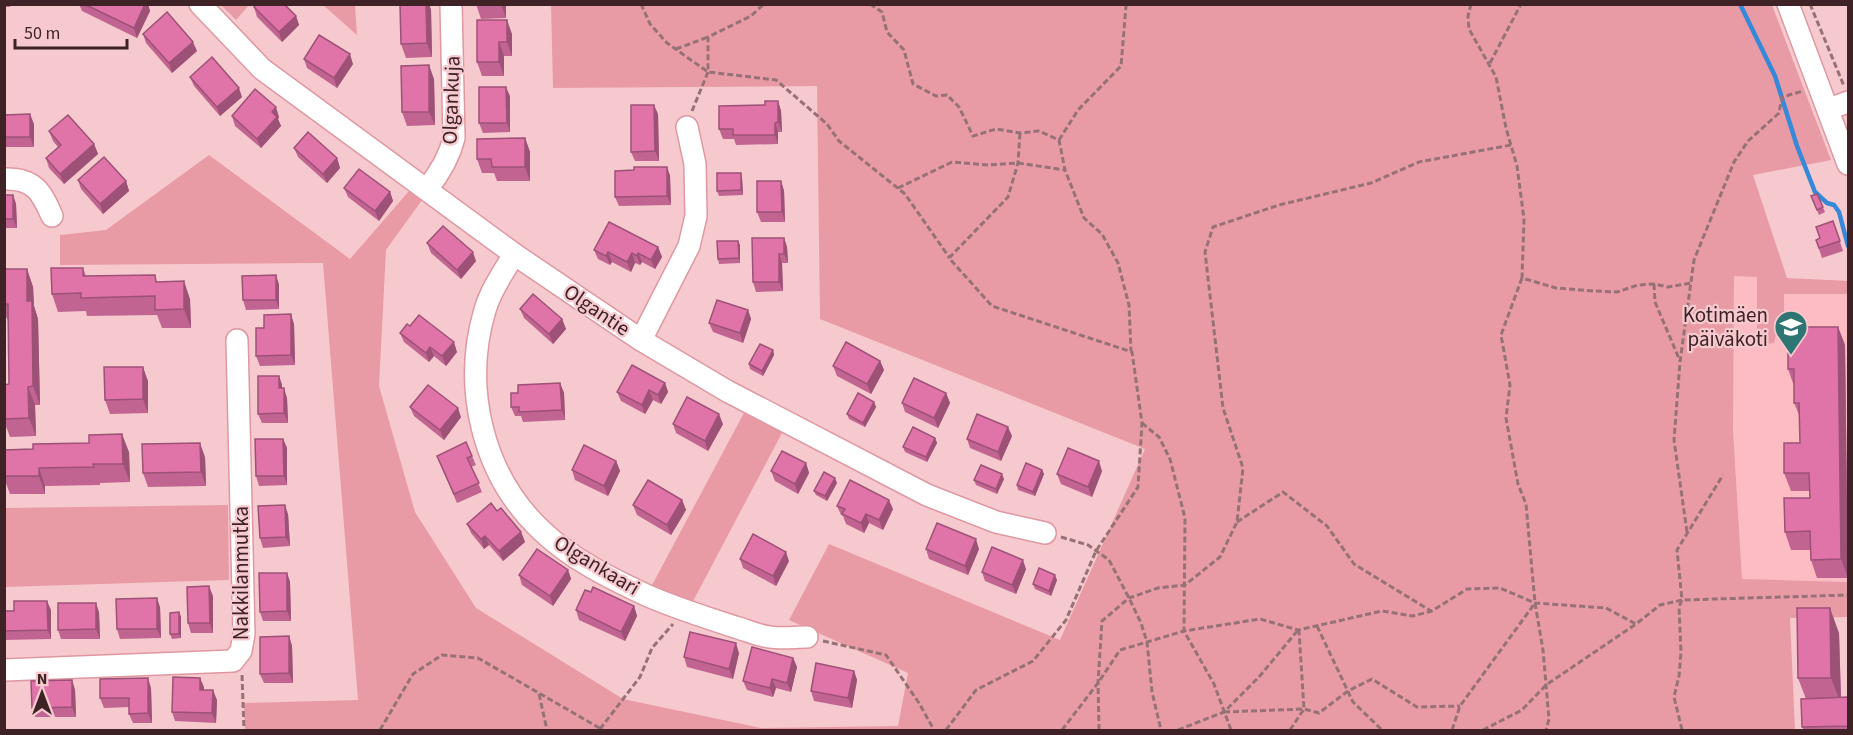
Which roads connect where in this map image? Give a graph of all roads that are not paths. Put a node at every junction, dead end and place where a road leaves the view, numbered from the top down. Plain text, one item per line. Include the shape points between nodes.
1 (200, 4) edge
2 (451, 4) edge
3 (1788, 4) edge
4 (1841, 101) edge
5 (687, 127) road end
6 (1848, 164) edge
7 (4, 179) edge
8 (427, 189) junction
9 (52, 216) dead end
10 (514, 254) junction
11 (237, 340) dead end
12 (641, 340) junction
13 (1045, 533) road end
14 (807, 637) road end
15 (4, 670) edge

1 - 8 street, Olgantie via 262,69
2 - 8 street, Olgankuja via 454,138 438,176
3 - 4 street via 1820,87
4 - 6 street
5 - 12 street via 694,164 696,216 689,246
7 - 9 street via 27,181 36,187
8 - 10 street, Olgantie
10 - 12 street, Olgantie
10 - 14 street, Olgankaari via 485,308 477,340 477,408 484,440 515,503 543,532 615,580 684,611 769,638
11 - 15 street, Nakkilanmutka via 244,634 241,651 233,661
12 - 13 street, Olgantie via 727,391 927,495 996,522

